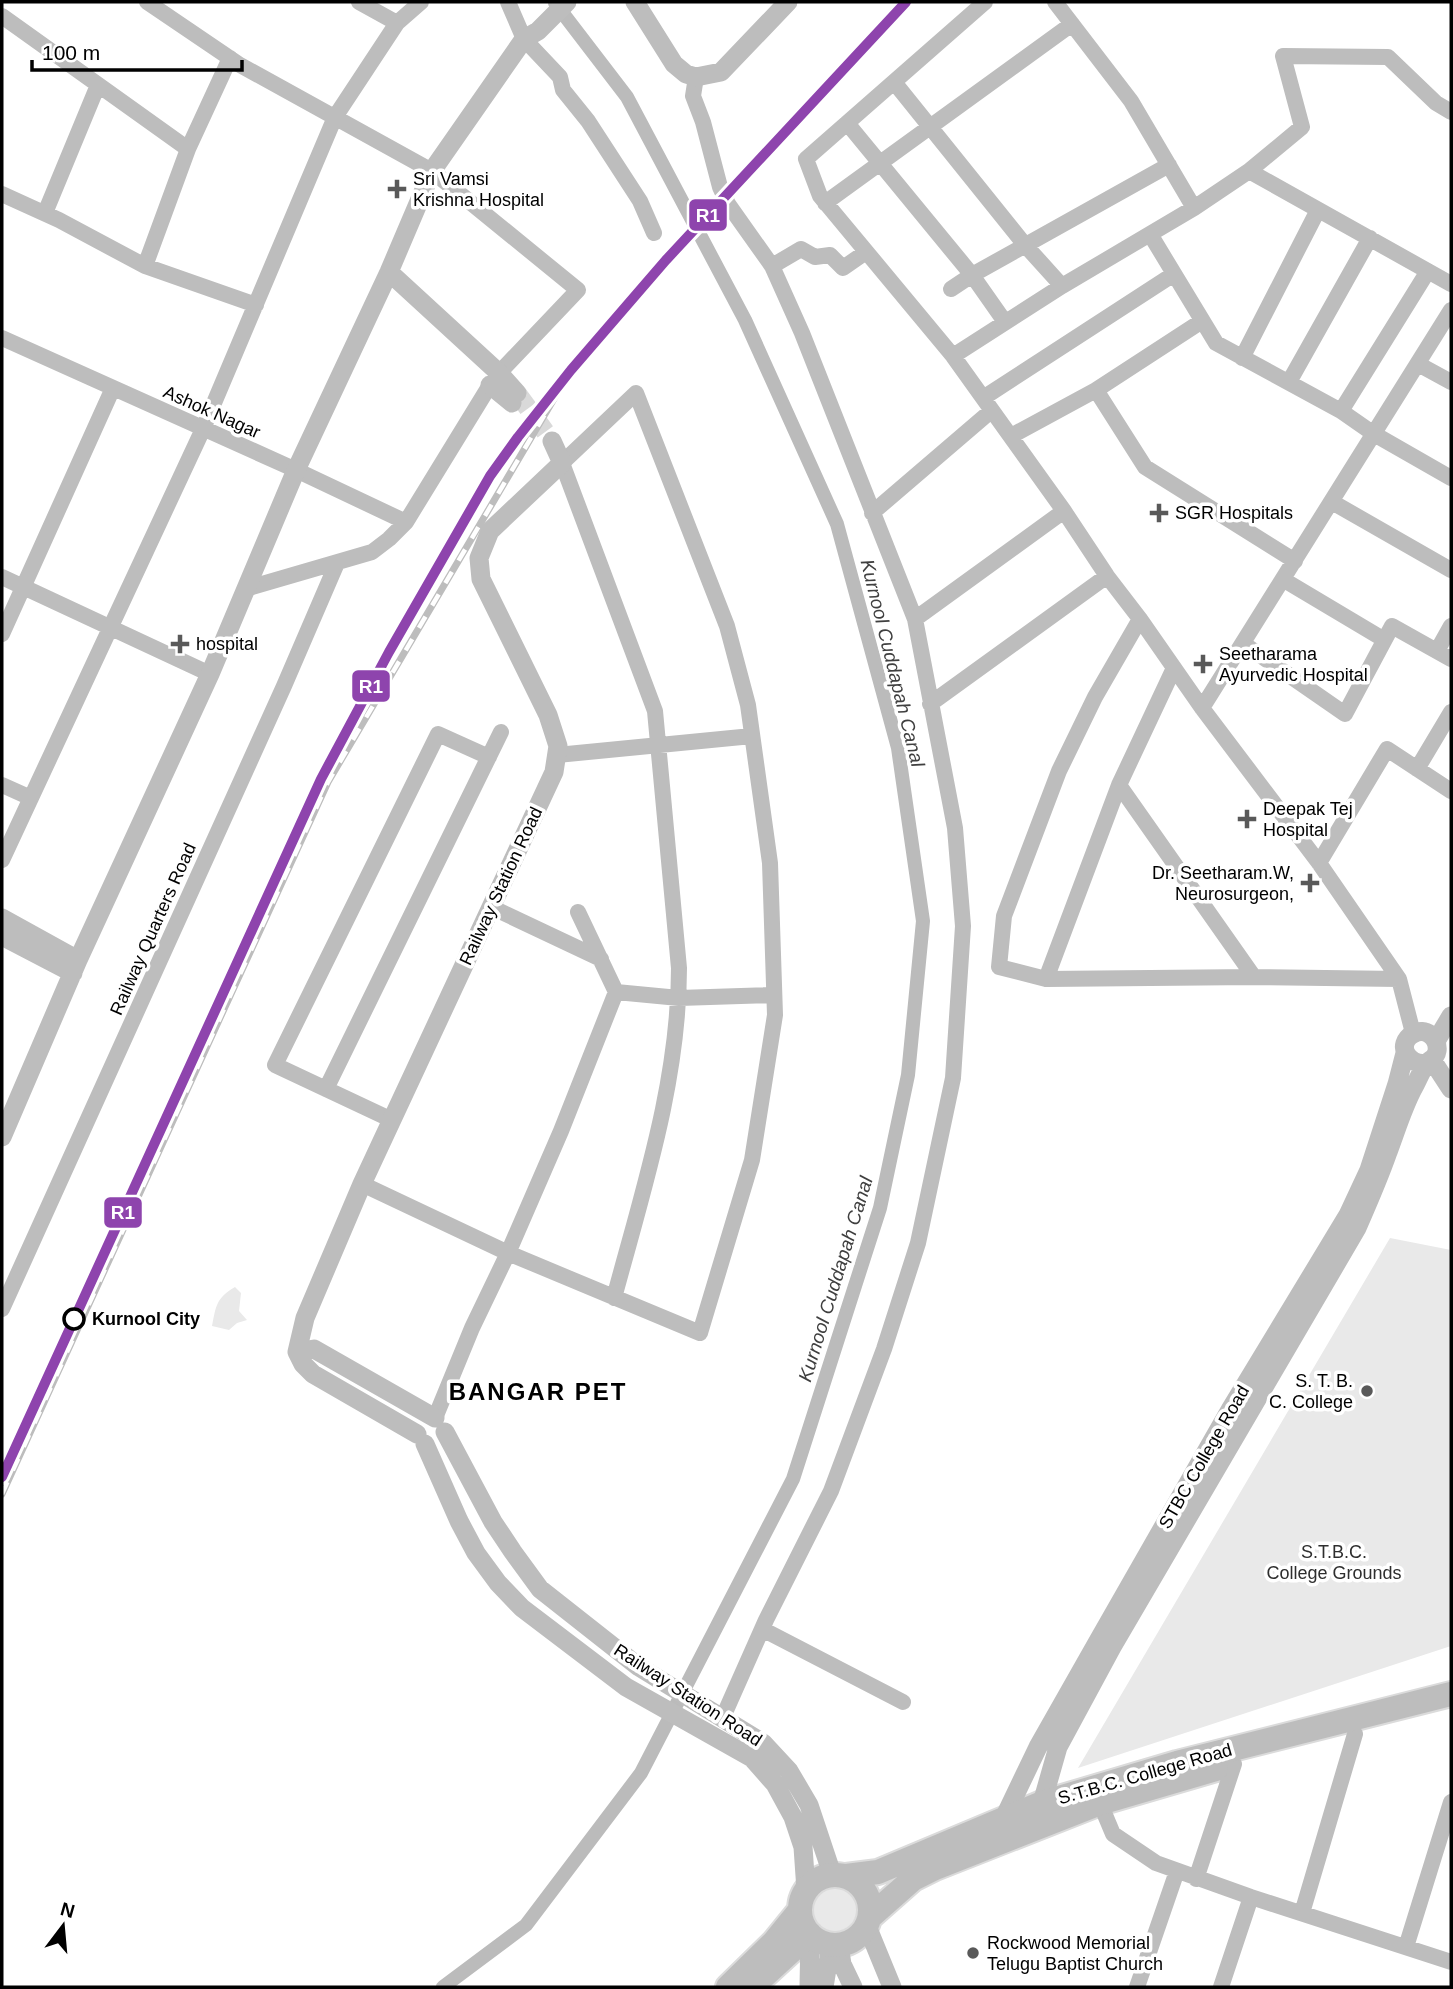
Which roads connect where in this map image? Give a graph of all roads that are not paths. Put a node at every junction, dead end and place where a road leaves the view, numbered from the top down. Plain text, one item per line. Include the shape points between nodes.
1 (147, 2) edge
2 (359, 2) edge
3 (421, 2) edge
4 (508, 2) edge
5 (567, 2) edge
6 (635, 2) edge
7 (788, 2) edge
8 (985, 2) edge
9 (1055, 2) edge
10 (3, 23) edge
11 (397, 23) junction
12 (1072, 24) junction
13 (531, 35) junction
14 (230, 58) junction
15 (696, 78) junction
16 (894, 82) junction
17 (98, 85) junction
18 (1451, 112) edge
19 (335, 117) junction
20 (847, 123) junction
21 (930, 127) junction
22 (188, 149) junction
23 (880, 163) junction
24 (1169, 165) junction
25 (432, 171) junction
26 (1249, 171) junction
27 (2, 194) edge
28 (825, 203) junction
29 (1194, 208) junction
30 (1318, 209) junction
31 (45, 213) junction
32 (654, 233) dead end
33 (1150, 234) junction
34 (1370, 238) junction
35 (1025, 245) junction
36 (866, 252) junction
37 (145, 266) junction
38 (772, 266) junction
39 (1428, 271) junction
40 (389, 272) junction
41 (1174, 274) junction
42 (972, 275) junction
43 (1451, 284) edge
44 (1062, 286) junction
45 (951, 289) dead end
46 (256, 305) junction
47 (1451, 310) edge
48 (1202, 321) junction
49 (1005, 322) junction
50 (2, 338) edge
51 (953, 356) junction
52 (1242, 358) junction
53 (1418, 364) junction
54 (495, 379) junction
55 (1289, 382) junction
56 (1451, 382) edge
57 (113, 388) junction
58 (1096, 390) junction
59 (515, 398) tunnel mouth
60 (987, 404) junction
61 (1341, 411) junction
62 (204, 429) junction
63 (1374, 434) junction
64 (1011, 436) junction
65 (554, 451) junction
66 (296, 470) junction
67 (1451, 478) edge
68 (1332, 502) junction
69 (1064, 511) junction
70 (872, 513) junction
71 (406, 522) junction
72 (1295, 561) junction
73 (337, 563) junction
74 (1451, 570) edge
75 (1107, 576) junction
76 (2, 577) edge
77 (1284, 580) junction
78 (24, 588) junction
79 (245, 589) junction
80 (915, 619) junction
81 (1140, 619) junction
82 (1451, 626) edge
83 (111, 628) junction
84 (2, 634) edge
85 (1383, 639) junction
86 (1244, 644) junction
87 (1444, 655) edge
88 (1174, 668) junction
89 (210, 674) junction
90 (930, 704) junction
91 (1202, 708) junction
92 (1451, 712) edge
93 (501, 732) dead end
94 (752, 736) junction
95 (658, 745) junction
96 (557, 755) junction
97 (489, 757) junction
98 (1417, 769) junction
99 (2, 785) edge
100 (1119, 785) junction
101 (1451, 791) edge
102 (31, 798) junction
103 (2, 860) edge
104 (1319, 863) junction
105 (491, 907) junction
106 (578, 912) dead end
107 (2, 918) edge
108 (2, 936) edge
109 (601, 959) junction
110 (75, 967) junction
111 (1254, 977) junction
112 (1046, 979) junction
113 (1399, 979) junction
114 (616, 992) junction
115 (774, 995) junction
116 (679, 998) junction
117 (1451, 1016) edge
118 (1413, 1033) junction
119 (1405, 1052) junction
120 (1437, 1056) edge
121 (326, 1089) junction
122 (1451, 1089) edge
123 (391, 1120) junction
124 (2, 1137) edge
125 (362, 1184) junction
126 (508, 1253) junction
127 (614, 1298) junction
128 (2, 1309) edge
129 (297, 1352) junction
130 (440, 1425) junction
131 (421, 1439) junction
132 (762, 1629) junction
133 (1451, 1694) edge
134 (903, 1702) dead end
135 (1451, 1710) edge
136 (723, 1717) junction
137 (1355, 1734) junction
138 (1234, 1764) junction
139 (1451, 1802) edge
140 (1100, 1803) junction
141 (1041, 1815) junction
142 (1004, 1818) junction
143 (1177, 1871) junction
144 (839, 1875) junction
145 (1196, 1879) junction
146 (1251, 1897) junction
147 (803, 1900) junction
148 (1302, 1913) junction
149 (869, 1922) junction
150 (827, 1942) junction
151 (1406, 1947) junction
152 (1451, 1962) edge
153 (728, 1987) edge
154 (752, 1987) edge
155 (809, 1987) edge
156 (824, 1987) edge
157 (853, 1987) edge
158 (892, 1987) edge
159 (1137, 1987) edge
160 (1221, 1987) edge

1 - 14 street
2 - 11 street
3 - 11 street
4 - 13 street
5 - 13 street
6 - 15 street via 674,64
7 - 15 street via 721,72
8 - 16 street
9 - 12 street
10 - 17 street
11 - 19 street
12 - 21 street
12 - 24 street via 1131,101
13 - 25 street
13 - 32 street via 640,201
14 - 19 street
14 - 22 street
15 - 38 street via 693,96 720,187
16 - 20 street
16 - 21 street
17 - 22 street
17 - 31 street
18 - 26 street via 1388,57 1283,57 1302,127
19 - 25 street
19 - 46 street
20 - 23 street
20 - 28 street via 806,159
21 - 23 street
21 - 35 street
22 - 37 street
23 - 28 street
23 - 42 street
24 - 29 street
24 - 35 street
25 - 40 street
25 - 54 street via 578,290
26 - 29 street
26 - 30 street
27 - 31 street
28 - 36 street
29 - 33 street
30 - 34 street
30 - 52 street
31 - 37 street
33 - 41 street
33 - 44 street
34 - 39 street
34 - 55 street
35 - 42 street
35 - 44 street
36 - 38 street via 843,268 830,255 815,257 801,249
36 - 51 street
37 - 46 street
38 - 70 street
39 - 43 street
39 - 61 street
40 - 54 street
40 - 66 street
41 - 48 street
41 - 60 street
42 - 45 street
42 - 49 street
44 - 49 street
46 - 62 street
47 - 53 street
48 - 52 street via 1216,344
48 - 58 street
49 - 51 street
50 - 57 street, Ashok Nagar
51 - 60 street
52 - 55 street
53 - 56 street
53 - 63 street
54 - 59 street
54 - 71 street
55 - 61 street
57 - 62 street, Ashok Nagar
57 - 78 street
58 - 64 street
58 - 72 street via 1145,467
60 - 64 street
60 - 70 street
61 - 63 street
62 - 66 street, Ashok Nagar
62 - 83 street
63 - 67 street
63 - 68 street
64 - 69 street
65 - 94 street via 636,393 727,626
65 - 95 street via 655,711
65 - 96 street, Railway Station Road via 490,531 479,558 481,579 548,715
66 - 71 street, Ashok Nagar
66 - 79 street
68 - 72 street
68 - 74 street
69 - 75 street
69 - 80 street
70 - 80 street
71 - 73 street via 372,552
72 - 77 street
73 - 79 street
73 - 128 street, Railway Quarters Road
75 - 81 street
75 - 90 street
76 - 78 street
77 - 85 street
77 - 86 street
78 - 83 street
78 - 84 street
79 - 89 street
80 - 90 street
81 - 88 street
81 - 112 street via 1095,696 1059,771 1004,916 999,967
82 - 87 street
83 - 89 street
83 - 102 street
85 - 86 street via 1345,713
85 - 87 street via 1392,626
86 - 91 street
88 - 91 street
88 - 100 street
89 - 110 street
90 - 132 street via 955,828 963,926 953,1078 918,1243 884,1349 831,1492
91 - 104 street
92 - 98 street
93 - 97 street
94 - 95 street
94 - 115 street via 770,863
95 - 96 street
95 - 116 street
96 - 105 street, Railway Station Road via 554,772
97 - 121 street
97 - 121 street via 438,734 275,1065
98 - 101 street
98 - 104 street via 1387,749
99 - 102 street
100 - 111 street
100 - 112 street
102 - 103 street
104 - 113 street
105 - 109 street
105 - 123 street, Railway Station Road
106 - 109 street
107 - 110 street
108 - 110 street
109 - 114 street
110 - 124 street
111 - 112 street
111 - 113 street
113 - 118 street
114 - 116 street
114 - 126 street
115 - 116 street
115 - 127 street via 775,1015 752,1160 700,1334
116 - 127 street via 664,1110
117 - 120 street, STBC College Road
118 - 119 street
118 - 120 street via 1424,1031 1433,1036
119 - 120 street via 1417,1063
119 - 142 street, STBC College Road via 1369,1170 1348,1215 1230,1410 1038,1747
120 - 122 street
120 - 141 street, STBC College Road via 1409,1096 1357,1227 1058,1747
121 - 123 street
123 - 125 street, Railway Station Road
125 - 126 street
125 - 129 street, Railway Station Road via 304,1318
126 - 127 street
126 - 130 street via 472,1328
129 - 130 street via 314,1349
129 - 131 street via 313,1374
130 - 131 street via 444,1437 439,1444
130 - 136 street, Railway Station Road via 493,1522 541,1589 639,1667
131 - 147 street, Railway Station Road via 476,1553 522,1608 626,1688 752,1758 775,1784 803,1847
132 - 134 street
132 - 136 street
133 - 141 main road, S.T.B.C. College Road via 1177,1763
135 - 137 main road, S.T.B.C. College Road
136 - 144 street, Railway Station Road via 763,1743 789,1771
137 - 138 main road, S.T.B.C. College Road
137 - 148 street
138 - 140 main road, S.T.B.C. College Road
138 - 145 street
139 - 151 street
140 - 141 main road, S.T.B.C. College Road
140 - 143 street via 1113,1834 1156,1863
141 - 142 main road, S.T.B.C. College Road
141 - 149 main road, S.T.B.C. College Road via 913,1879
142 - 144 main road, S.T.B.C. College Road via 878,1872
143 - 145 street
143 - 159 street
144 - 147 main road via 813,1882
144 - 149 main road via 856,1881 869,1896
145 - 146 street
146 - 148 street
146 - 160 street
147 - 150 main road via 801,1919
147 - 153 main road via 774,1942
148 - 151 street
149 - 150 main road via 853,1941
149 - 158 street
150 - 154 main road
150 - 155 street
150 - 156 street
150 - 157 street
151 - 152 street

